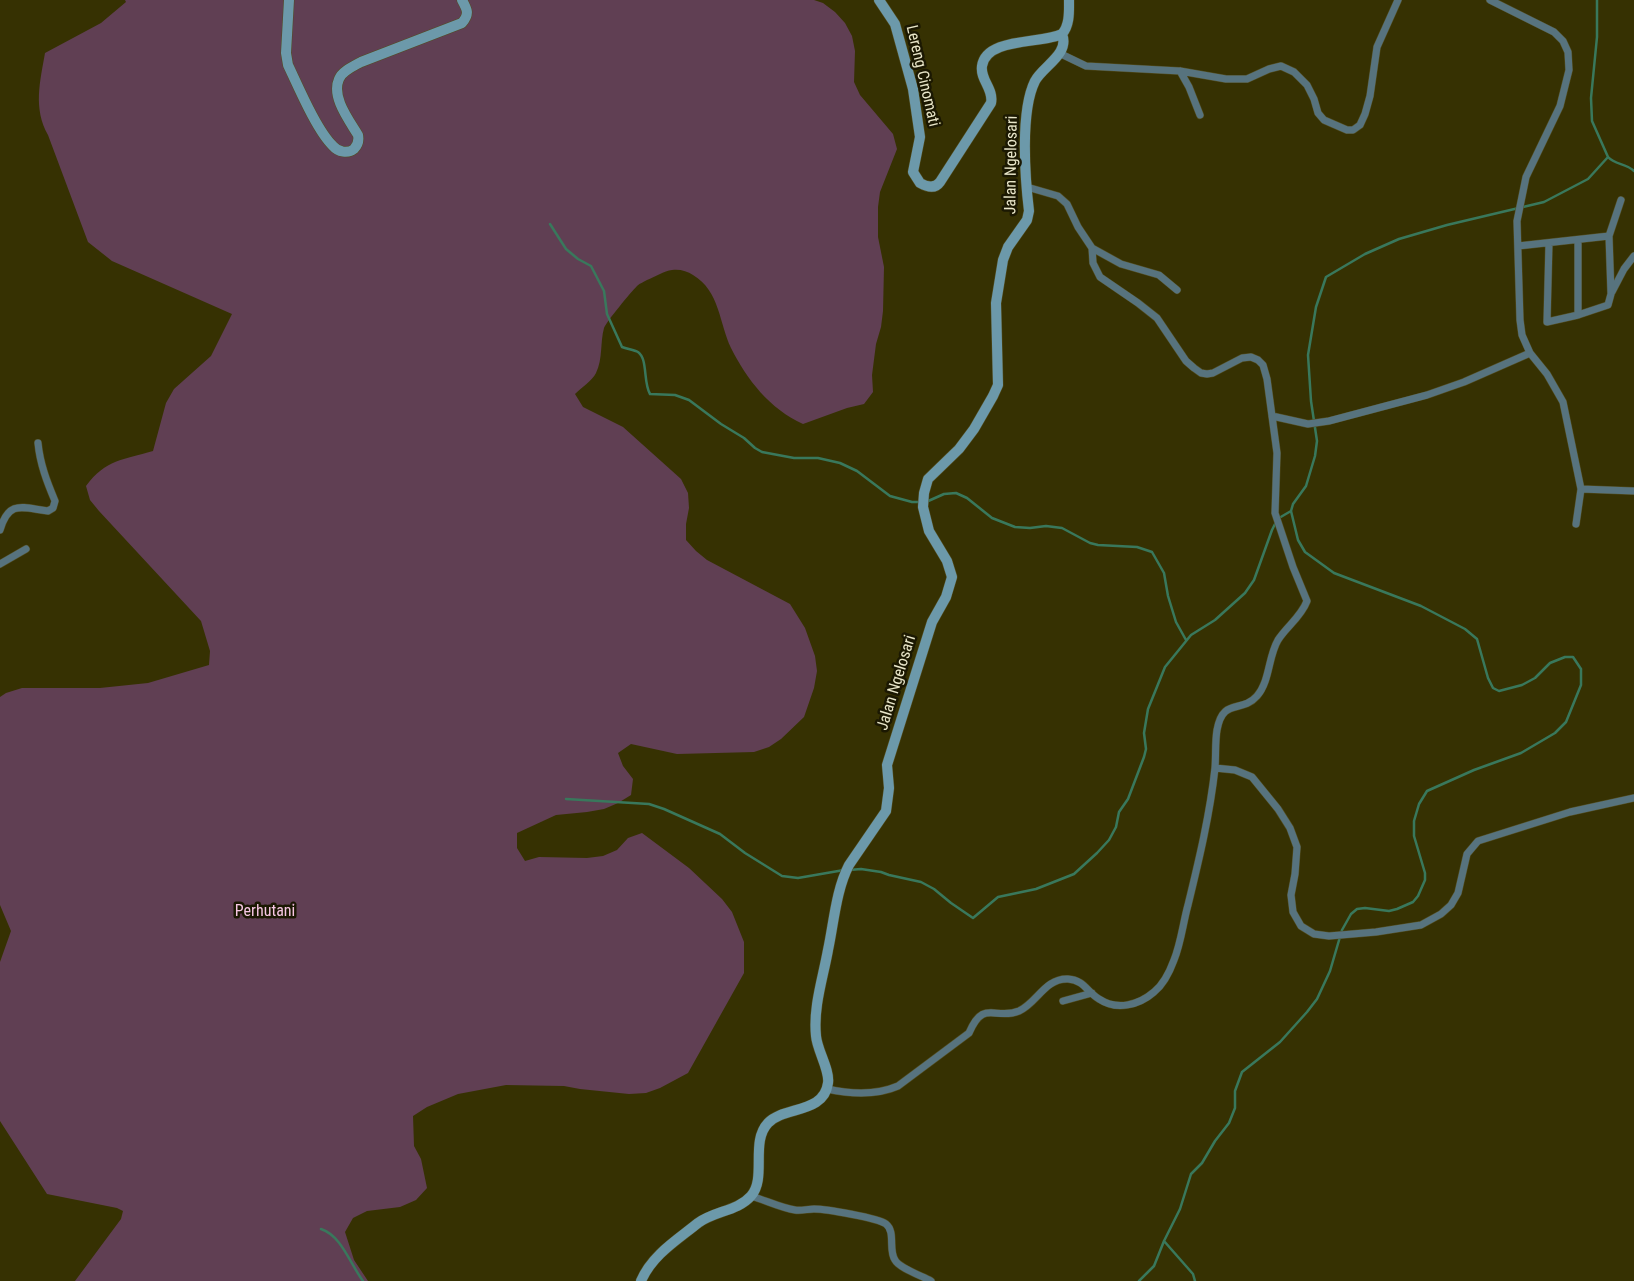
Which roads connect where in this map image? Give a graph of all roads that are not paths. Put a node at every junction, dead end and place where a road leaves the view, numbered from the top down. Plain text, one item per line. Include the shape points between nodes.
1 (289, 0) edge
2 (462, 0) edge
3 (879, 0) edge
4 (1069, 0) edge
5 (1398, 0) edge
6 (1490, 0) edge
7 (1062, 34) junction
8 (1059, 53) junction
9 (1180, 71) junction
10 (1200, 114) dead end
11 (1027, 187) junction
12 (1621, 200) dead end
13 (1609, 236) junction
14 (1578, 240) junction
15 (1549, 243) junction
16 (1518, 246) junction
17 (1092, 248) junction
18 (1634, 256) edge
19 (1177, 290) dead end
20 (1610, 294) junction
21 (1578, 316) junction
22 (1530, 353) junction
23 (1272, 416) junction
24 (38, 443) dead end
25 (1582, 489) junction
26 (1634, 491) edge
27 (1576, 524) dead end
28 (0, 530) edge
29 (26, 549) dead end
30 (0, 564) edge
31 (1215, 768) junction
32 (1634, 798) edge
33 (1092, 993) junction
34 (1063, 1001) dead end
35 (827, 1089) junction
36 (751, 1196) junction
37 (640, 1281) edge
38 (931, 1281) edge

1 - 2 street via 288,65 320,129 332,145 344,152 355,148 358,135 339,100 339,78 361,62 462,23 468,10
3 - 7 street, Lereng Cinomati via 898,30 913,89 920,137 914,175 920,183 932,187 939,185 991,103 992,98 982,76 982,63 987,56 1009,44
4 - 7 street via 1068,23
5 - 9 street via 1377,47 1365,114 1360,125 1353,130 1324,120 1307,84 1281,66 1247,79
6 - 16 street via 1554,32 1568,52 1569,70 1560,106 1526,178 1517,221
7 - 8 street via 1064,43
8 - 9 street via 1086,66
8 - 11 street, Jalan Ngelosari via 1035,80 1030,93 1024,150
9 - 10 street
11 - 17 street via 1058,196 1067,204
11 - 35 street, Jalan Ngelosari via 1027,220 1003,260 996,302 998,385 959,449 928,478 924,493 923,507 929,530 947,561 952,577 946,597 932,622 893,746 888,765 886,811 847,869 839,894 816,1014 816,1036 828,1080
12 - 13 street
13 - 14 street
13 - 20 street
14 - 15 street
14 - 21 street
15 - 16 street
15 - 21 street via 1547,322
16 - 22 street via 1520,320
17 - 19 street via 1121,264 1159,275
17 - 23 street via 1093,263 1100,276 1157,318 1186,361 1201,373 1213,373 1242,358 1258,360 1266,372
18 - 20 street
20 - 21 street via 1608,305
22 - 23 street via 1427,396 1329,421 1308,424
22 - 25 street via 1548,374 1563,402
23 - 31 street via 1277,453 1275,513 1307,601 1301,614 1278,641 1262,690 1248,703 1231,707 1221,716
24 - 28 street via 39,458 55,501 53,508 48,511 24,506 10,510
25 - 26 street
25 - 27 street
29 - 30 street
31 - 32 street via 1235,770 1252,778 1278,809 1296,846 1291,895 1293,912 1301,926 1314,934 1329,936 1421,925 1451,905 1458,893 1467,854 1478,841 1570,812
31 - 33 street via 1203,840 1175,958 1166,978 1155,992 1136,1004 1111,1004
33 - 34 street
33 - 35 street via 1076,981 1067,979 1053,983 1018,1011 990,1012 975,1019 969,1033 898,1086 875,1093
35 - 36 street via 807,1108 767,1124 758,1149 756,1190
36 - 37 street via 737,1206 704,1218 658,1255
36 - 38 street via 793,1210 835,1211 882,1222 891,1231 895,1261

